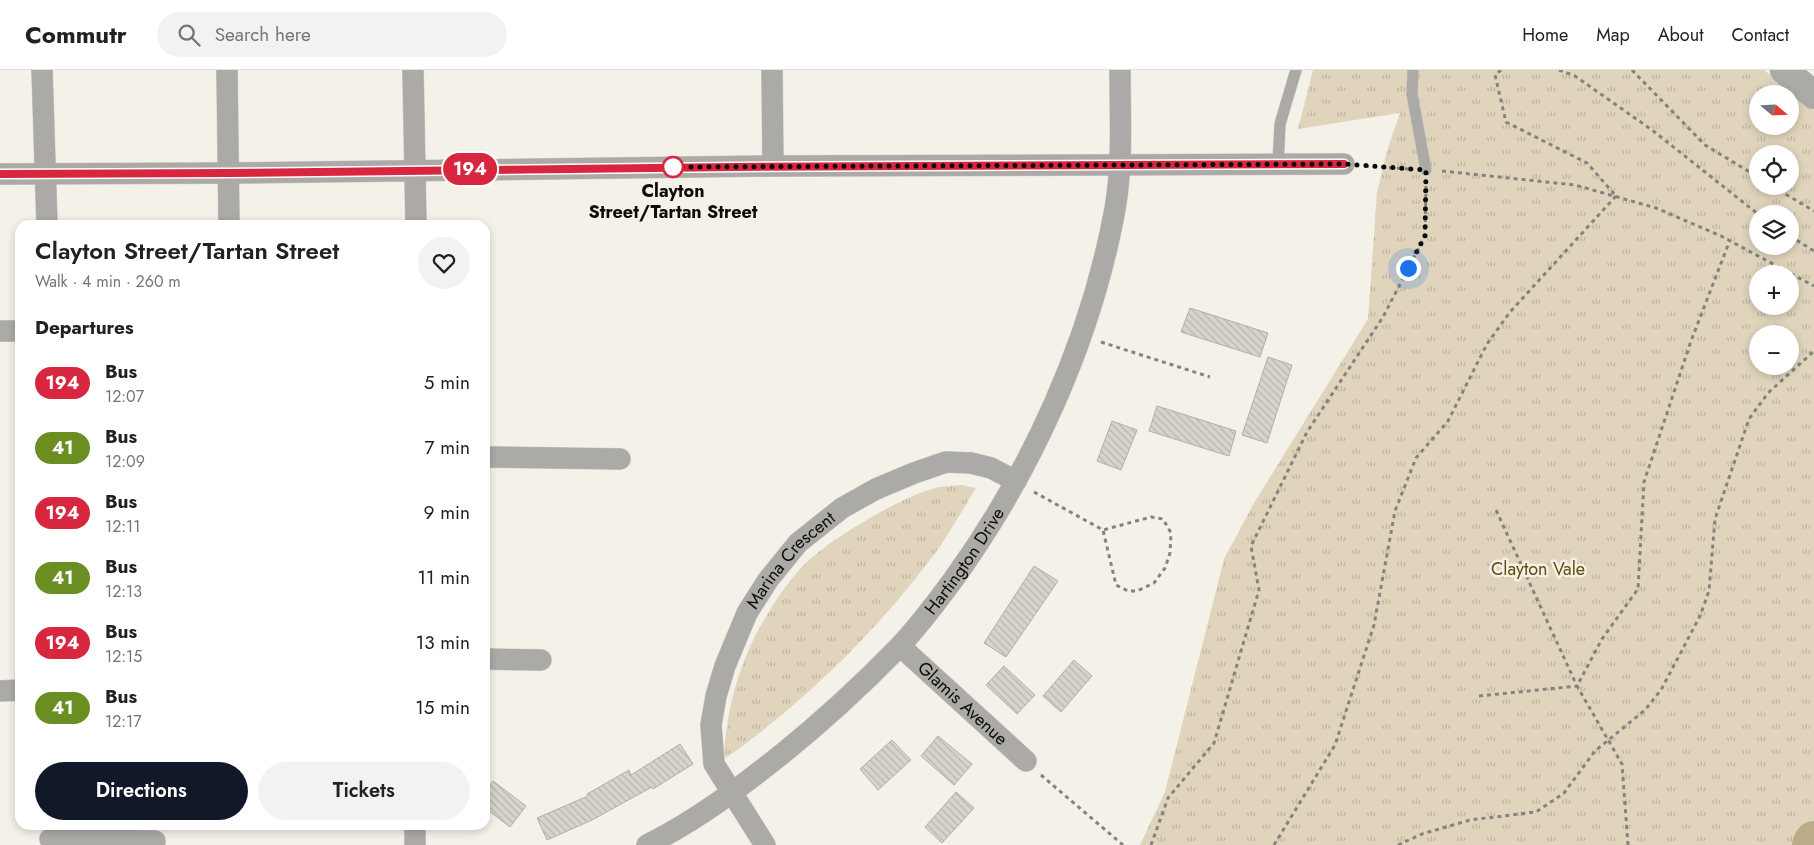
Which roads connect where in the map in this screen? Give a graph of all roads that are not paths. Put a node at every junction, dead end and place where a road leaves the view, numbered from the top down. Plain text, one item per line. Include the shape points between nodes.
1 (42, 70) edge
2 (227, 70) edge
3 (413, 70) edge
4 (772, 70) edge
5 (1120, 70) edge
6 (1296, 70) edge
7 (1413, 70) edge
8 (1784, 70) edge
9 (1814, 95) edge
10 (1120, 164) junction
11 (1344, 164) road end
12 (1278, 165) junction
13 (774, 166) junction
14 (416, 170) junction
15 (1426, 170) road end
16 (46, 173) junction
17 (228, 173) junction
18 (0, 174) edge
19 (47, 220) edge
20 (229, 220) edge
21 (416, 220) edge
22 (0, 331) edge
23 (15, 331) edge
24 (490, 457) edge
25 (620, 459) dead end
26 (1016, 482) junction
27 (900, 646) junction
28 (490, 659) edge
29 (542, 660) dead end
30 (15, 690) edge
31 (0, 691) edge
32 (1026, 761) road end
33 (732, 794) junction
34 (415, 830) edge
35 (50, 836) edge
36 (154, 841) dead end
37 (415, 845) edge
38 (647, 845) edge
39 (765, 845) edge

1 - 16 street
2 - 17 street
3 - 14 street
4 - 13 street
5 - 10 street, Hartington Drive
6 - 12 lane via 1280,124
7 - 15 lane via 1412,94
8 - 9 street
10 - 12 street
10 - 13 street
10 - 26 street, Hartington Drive via 1106,250 1082,336 1051,411
11 - 12 street
13 - 14 street
14 - 17 street
14 - 21 street
16 - 17 street
16 - 18 street
16 - 19 street
17 - 20 street
22 - 23 street
24 - 25 street
26 - 27 street, Hartington Drive via 975,549
26 - 33 street, Marina Crescent via 991,468 946,462 876,489 842,508 798,543 747,613 716,696 711,725 714,764
27 - 32 street, Glamis Avenue
27 - 33 street, Hartington Drive via 817,726
28 - 29 street
30 - 31 street
33 - 38 street, Hartington Drive
33 - 39 street, Marina Crescent
34 - 37 street
35 - 36 street

